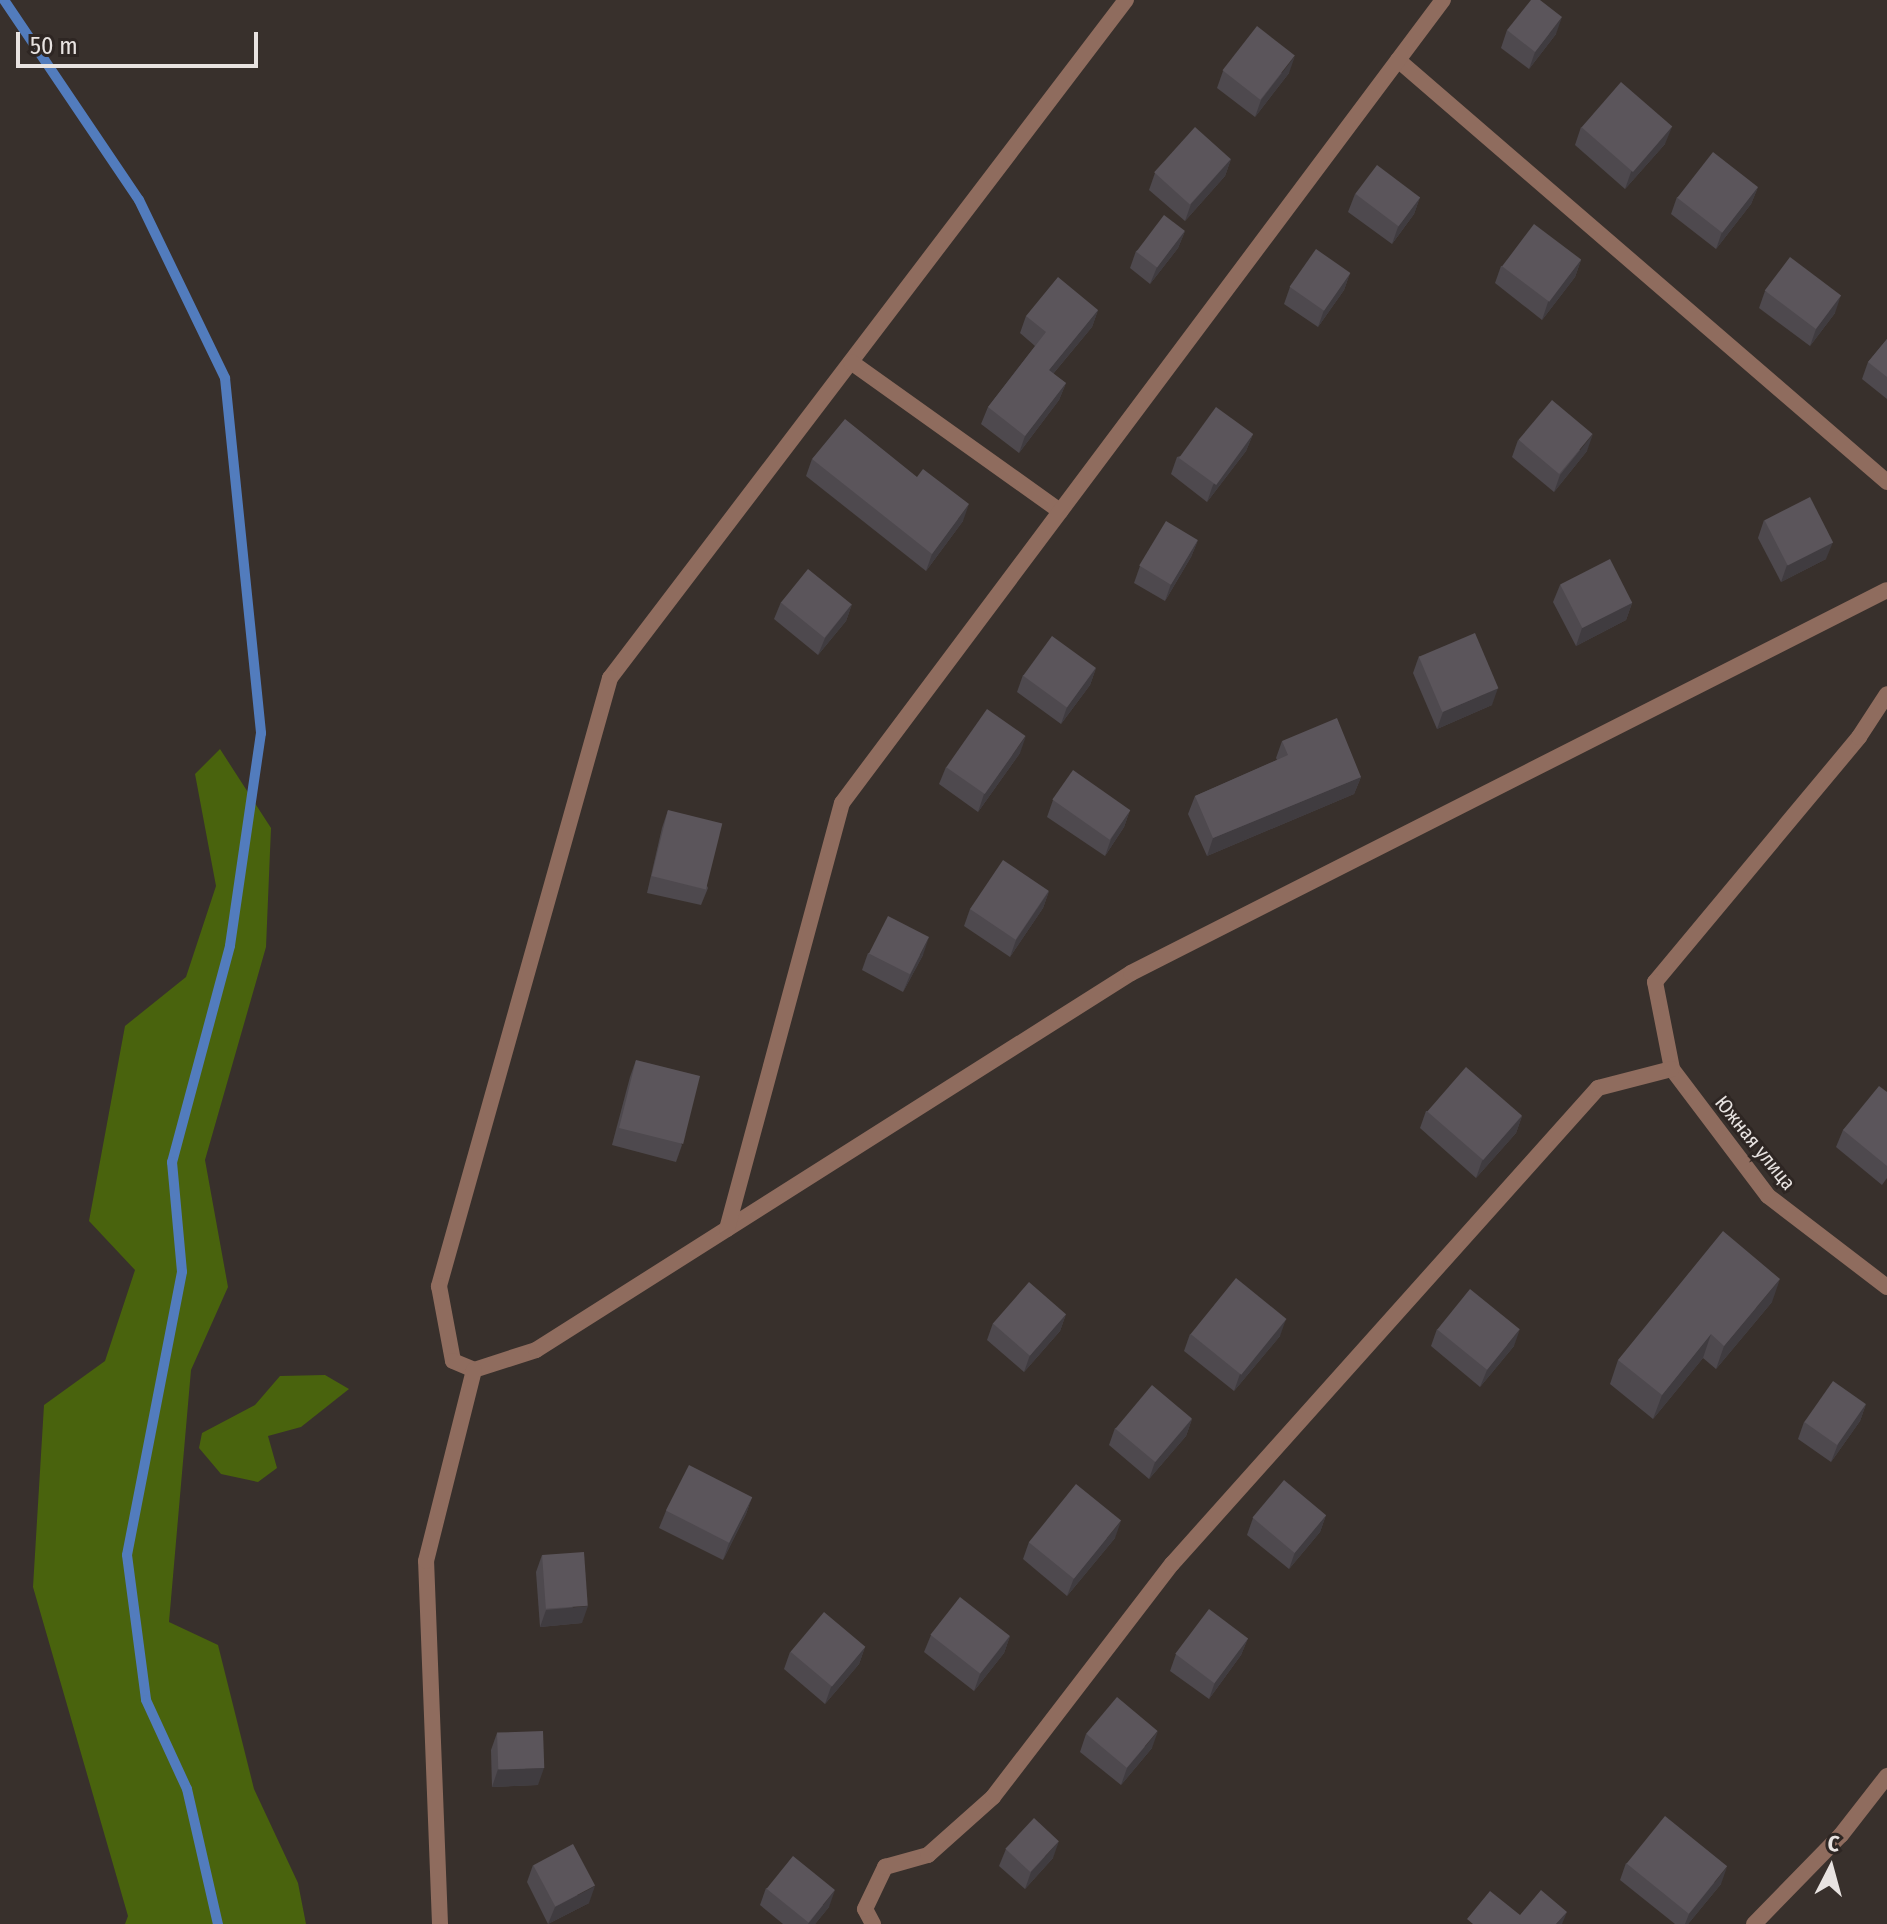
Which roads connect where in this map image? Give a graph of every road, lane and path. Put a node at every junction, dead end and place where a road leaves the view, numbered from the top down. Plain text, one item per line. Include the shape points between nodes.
1 (1126, 0) edge
2 (1443, 0) edge
3 (1398, 60) junction
4 (851, 362) junction
5 (1887, 482) edge
6 (1060, 511) junction
7 (1887, 590) edge
8 (1887, 694) edge
9 (1672, 1069) junction
10 (727, 1229) junction
11 (1887, 1287) edge
12 (474, 1370) junction
13 (1887, 1776) edge
14 (440, 1924) edge
15 (873, 1924) edge
16 (1754, 1924) edge

1 - 4 street
2 - 3 street
3 - 5 street
3 - 6 street
4 - 6 street
4 - 12 street via 610,678 439,1286 453,1361
6 - 10 street via 842,803
7 - 10 street via 1131,973
8 - 9 street, Южная улица via 1859,737 1655,982
9 - 11 street, Южная улица via 1768,1196
9 - 15 street via 1598,1088 1172,1564 993,1797 928,1855 885,1867 865,1909
10 - 12 street via 536,1350
12 - 14 street via 426,1561
13 - 16 street via 1841,1835

